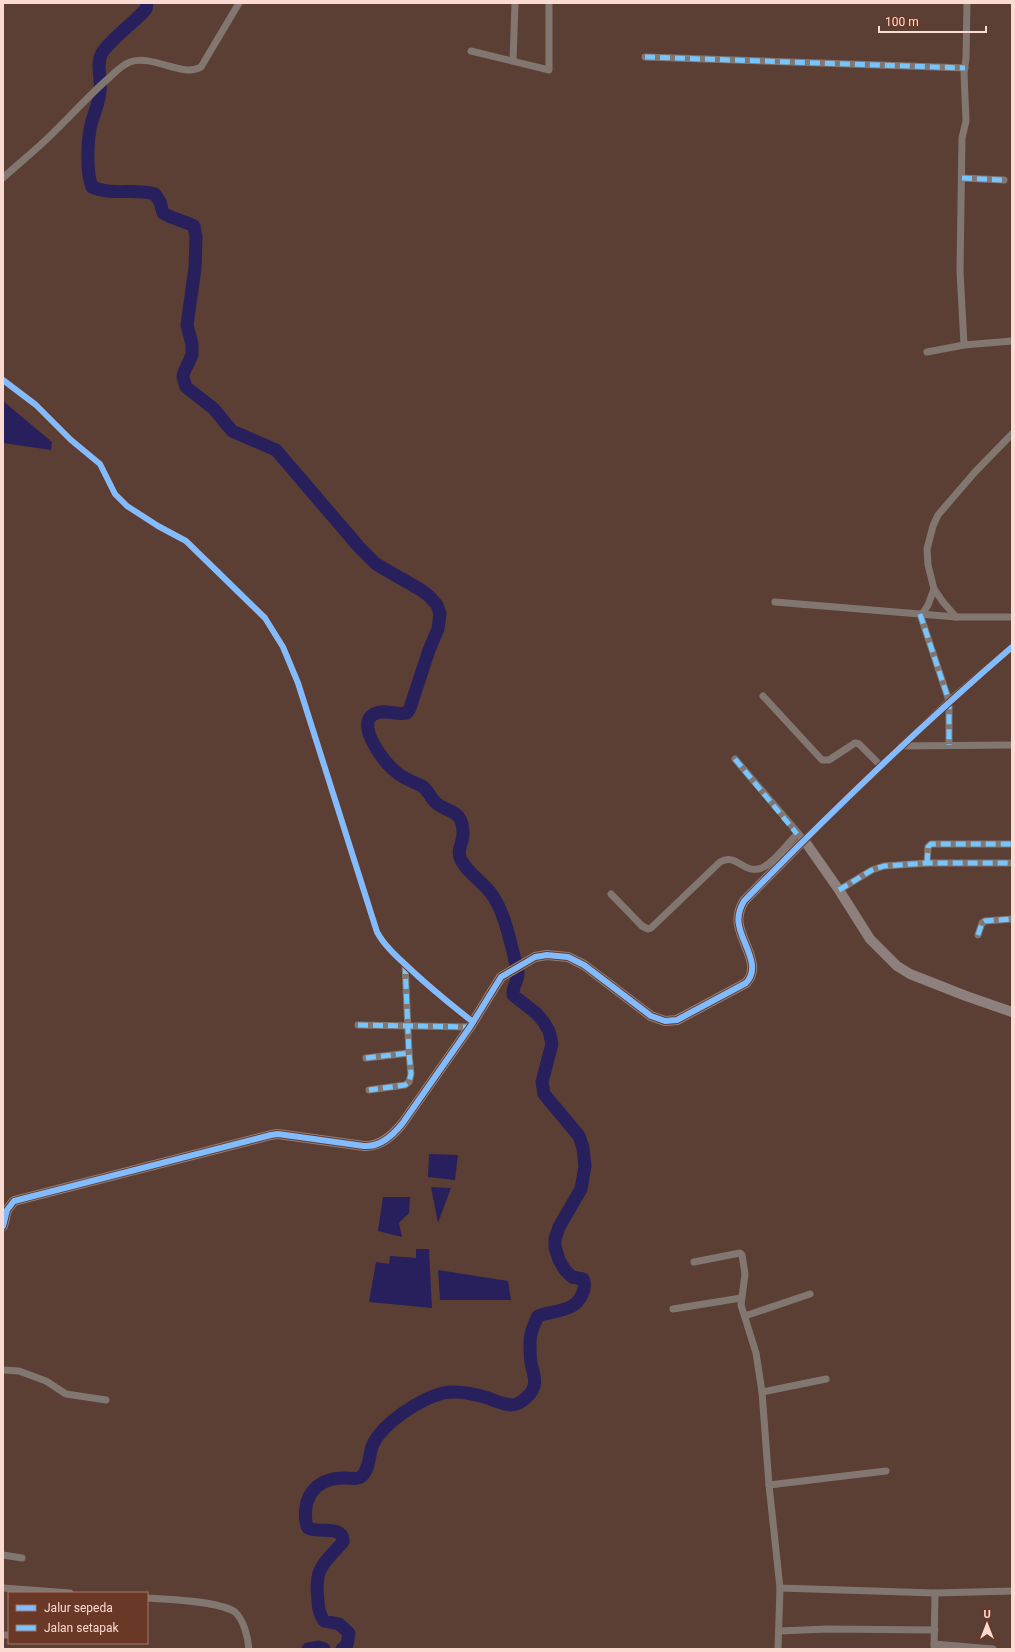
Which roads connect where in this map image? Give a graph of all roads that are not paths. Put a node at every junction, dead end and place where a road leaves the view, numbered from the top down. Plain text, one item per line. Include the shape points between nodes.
1 (239, 3) edge
2 (515, 3) edge
3 (550, 3) edge
4 (967, 3) edge
5 (471, 51) dead end
6 (645, 57) dead end
7 (513, 61) junction
8 (965, 68) junction
9 (3, 178) edge
10 (962, 178) junction
11 (1004, 180) dead end
12 (1012, 341) edge
13 (964, 345) junction
14 (927, 352) dead end
15 (3, 380) edge
16 (1012, 434) edge
17 (934, 589) junction
18 (775, 602) dead end
19 (921, 613) junction
20 (956, 617) junction
21 (1012, 617) edge
22 (1012, 647) edge
23 (763, 696) dead end
24 (949, 701) junction
25 (1012, 745) edge
26 (901, 746) junction
27 (949, 746) junction
28 (735, 759) dead end
29 (881, 766) junction
30 (801, 837) junction
31 (1012, 844) edge
32 (927, 863) junction
33 (1012, 863) edge
34 (839, 890) junction
35 (611, 894) dead end
36 (1012, 919) edge
37 (978, 935) dead end
38 (405, 964) junction
39 (1012, 1012) edge
40 (358, 1025) dead end
41 (471, 1025) junction
42 (408, 1026) junction
43 (409, 1053) junction
44 (366, 1058) dead end
45 (369, 1090) dead end
46 (5, 1210) edge
47 (3, 1226) edge
48 (694, 1262) dead end
49 (810, 1294) dead end
50 (741, 1298) junction
51 (673, 1309) dead end
52 (745, 1316) junction
53 (3, 1370) edge
54 (826, 1379) dead end
55 (762, 1392) junction
56 (106, 1400) dead end
57 (886, 1471) dead end
58 (769, 1485) junction
59 (3, 1555) edge
60 (22, 1558) dead end
61 (3, 1588) edge
62 (780, 1588) junction
63 (1012, 1591) edge
64 (57, 1592) edge
65 (935, 1593) junction
66 (148, 1598) edge
67 (935, 1630) junction
68 (779, 1631) junction
69 (934, 1647) edge
70 (249, 1649) edge
71 (778, 1649) edge
72 (993, 1649) edge

1 - 9 street via 201,67 186,70 144,60 136,60 122,66 51,136
2 - 7 street
3 - 7 street via 549,70
4 - 8 street
5 - 7 street
6 - 8 street
8 - 10 street via 966,121 962,138
10 - 11 street
10 - 13 street via 960,271
12 - 13 street
13 - 14 street
15 - 38 street via 36,405 100,464 115,494 127,506 186,541 265,618 283,647 298,683 377,932 383,942
16 - 17 street via 974,472 932,526 927,549
17 - 19 street via 928,605
17 - 20 street
18 - 19 street
19 - 20 street
19 - 24 street
20 - 21 street
22 - 24 street
23 - 29 street via 822,760 829,760 855,743
24 - 26 street
24 - 27 street
25 - 27 street
26 - 27 street
26 - 29 street
28 - 30 street
29 - 30 street
30 - 34 street
30 - 35 street via 768,865 758,869 748,868 728,859 720,862 648,929
30 - 41 street via 744,901 740,909 739,925 753,968 746,983 677,1020 665,1021 652,1016 575,960 558,955 546,955 535,957 501,976
31 - 32 street via 931,844 928,847
32 - 33 street
32 - 34 street via 884,866 872,870
34 - 39 street via 870,939 897,966 910,974
36 - 37 street via 985,921
38 - 41 street
38 - 42 street
40 - 42 street
41 - 42 street
41 - 46 street via 402,1124 394,1134 378,1144 364,1146 271,1135 19,1200 11,1203
42 - 43 street
43 - 44 street
43 - 45 street via 409,1082 405,1085
46 - 47 street
48 - 50 street via 741,1253 745,1274
49 - 52 street
50 - 51 street
50 - 52 street
52 - 55 street via 756,1353
53 - 56 street via 19,1371 46,1381 66,1394
54 - 55 street
55 - 58 street
57 - 58 street
58 - 62 street
59 - 60 street
61 - 64 street
62 - 65 street
62 - 68 street
63 - 65 street
65 - 67 street
66 - 70 street via 220,1606 235,1613 243,1624
67 - 68 street
67 - 69 street
68 - 71 street
69 - 72 street

